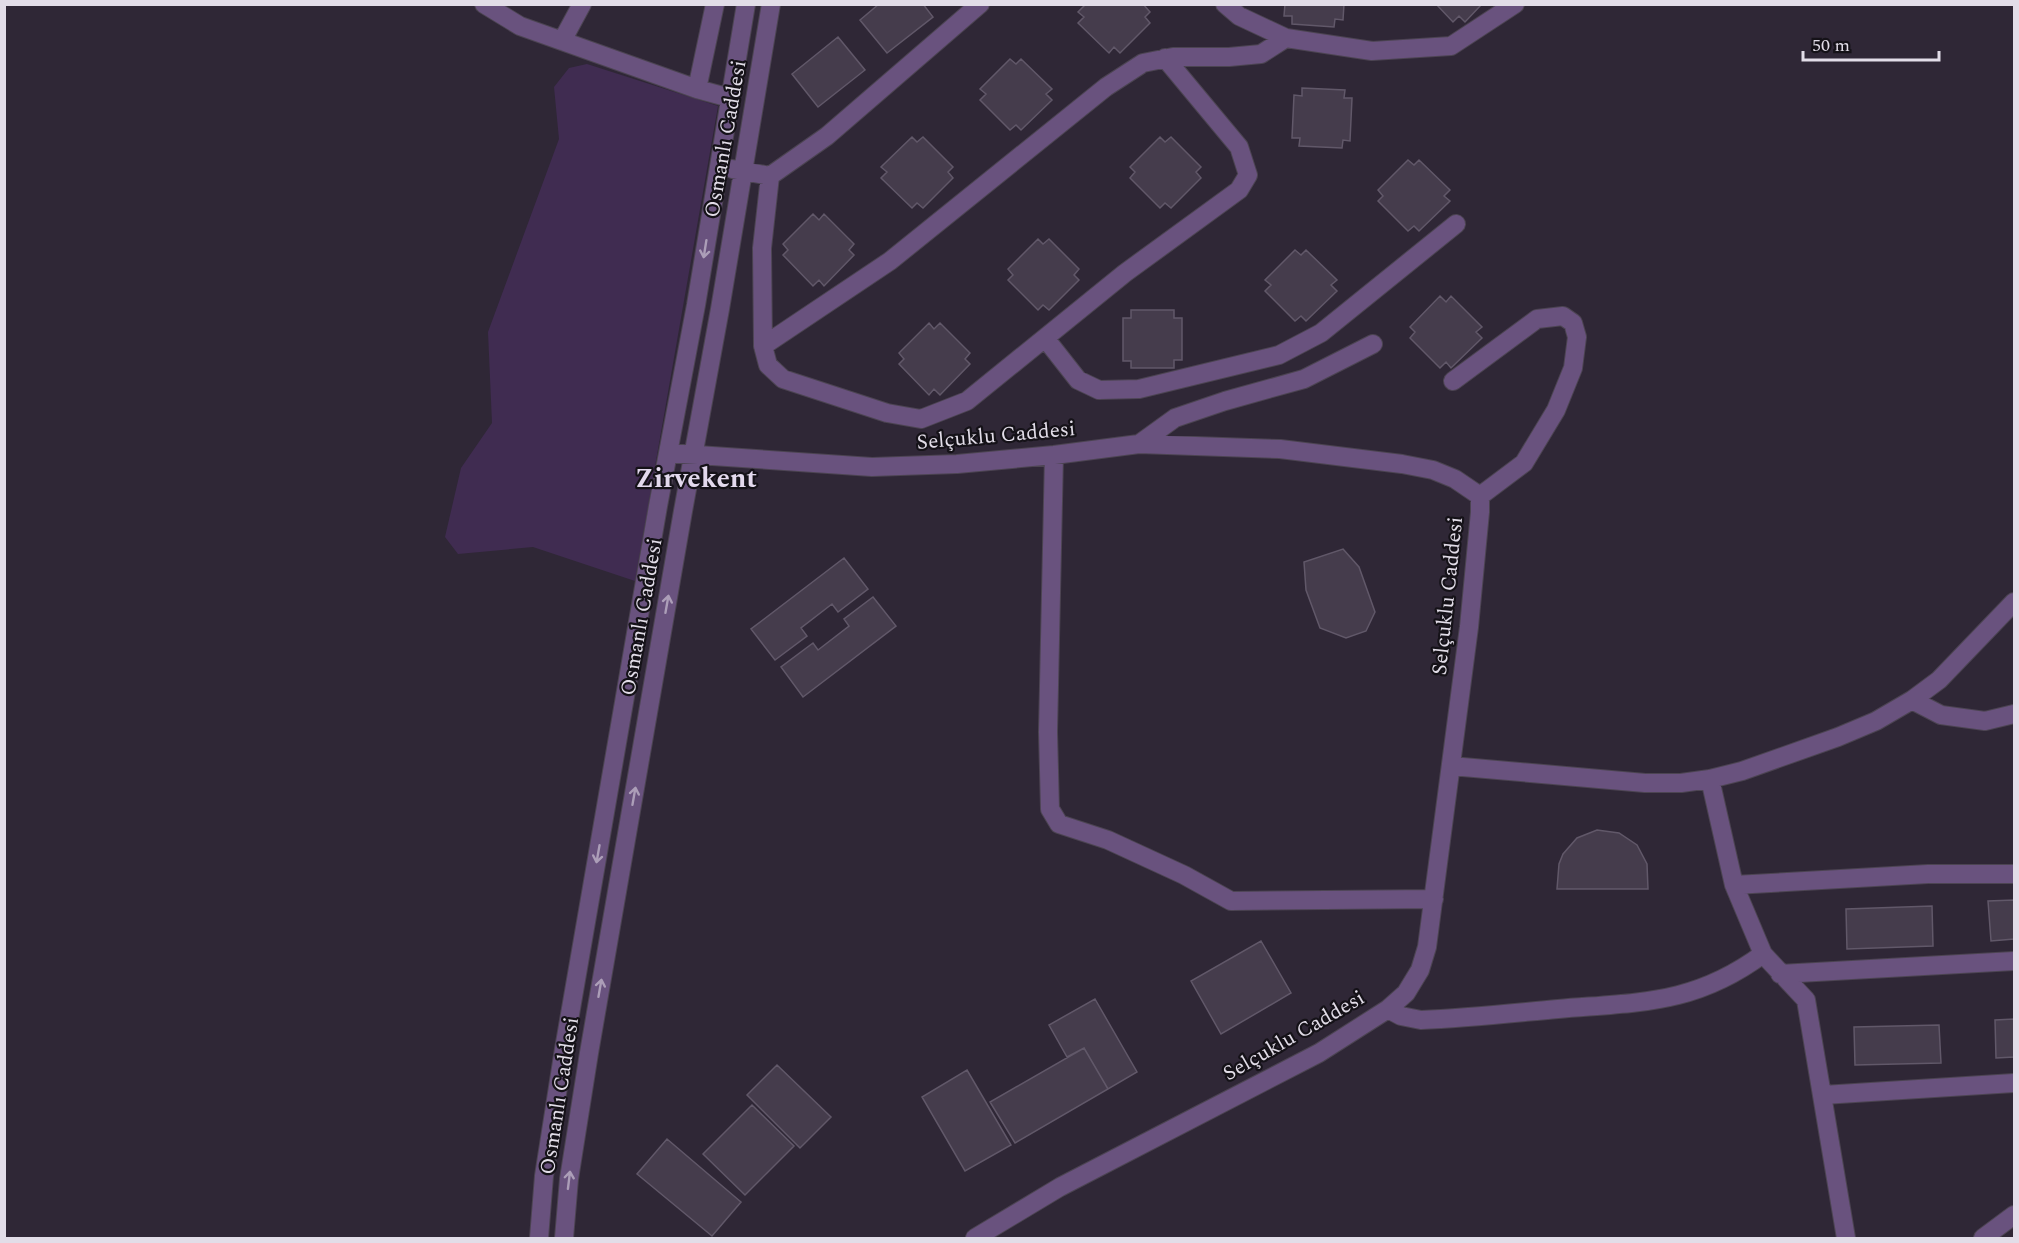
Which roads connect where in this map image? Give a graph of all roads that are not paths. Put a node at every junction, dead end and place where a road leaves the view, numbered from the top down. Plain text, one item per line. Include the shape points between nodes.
1 (484, 4) edge
2 (582, 4) edge
3 (715, 4) edge
4 (746, 4) edge
5 (771, 4) edge
6 (980, 4) edge
7 (1225, 4) edge
8 (1515, 4) edge
9 (1286, 38) junction
10 (562, 41) junction
11 (1165, 58) junction
12 (697, 89) junction
13 (730, 98) junction
14 (719, 167) junction
15 (744, 171) junction
16 (770, 176) junction
17 (1456, 224) dead end
18 (1045, 338) junction
19 (1372, 344) dead end
20 (763, 346) junction
21 (1453, 381) dead end
22 (1139, 444) junction
23 (668, 453) junction
24 (693, 455) junction
25 (1054, 455) junction
26 (1480, 496) junction
27 (2014, 602) edge
28 (1912, 700) junction
29 (2014, 714) edge
30 (1451, 766) junction
31 (1710, 779) junction
32 (2014, 874) edge
33 (1734, 885) junction
34 (1434, 899) junction
35 (1763, 954) junction
36 (2014, 961) edge
37 (1780, 974) junction
38 (1388, 1009) junction
39 (2014, 1083) edge
40 (1823, 1095) junction
41 (2014, 1215) edge
42 (539, 1239) edge
43 (564, 1239) edge
44 (975, 1239) edge
45 (1846, 1239) edge
46 (1983, 1239) edge

1 - 10 street via 520,26
2 - 10 street
3 - 12 street
4 - 13 street, Osmanlı Caddesi
5 - 15 street, Osmanlı Caddesi
6 - 16 street via 827,136
7 - 9 street via 1239,16
8 - 9 street via 1451,46 1372,51
9 - 11 street via 1261,54
10 - 12 street
11 - 18 street via 1239,147 1248,175 1239,190 1125,273
11 - 20 street via 1143,63 1106,87 890,261
12 - 13 street
13 - 14 street, Osmanlı Caddesi
14 - 15 street
14 -> 23 street, Osmanlı Caddesi
15 - 16 street
15 - 24 street, Osmanlı Caddesi
16 - 20 street via 762,248
17 - 18 street via 1321,333 1279,355 1138,389 1100,390 1078,380
18 - 20 street via 968,400 921,419 887,413 783,379 768,365
19 - 22 street via 1304,379 1175,418
21 - 26 street via 1537,319 1563,316 1573,323 1577,337 1573,368 1556,410 1524,463
22 - 25 street, Selçuklu Caddesi
22 - 26 street, Selçuklu Caddesi via 1280,449 1402,464 1455,479
23 - 24 street, Selçuklu Caddesi
23 -> 42 street, Osmanlı Caddesi via 564,1049 544,1176
24 - 25 street, Selçuklu Caddesi via 872,467
43 -> 24 street, Osmanlı Caddesi via 568,1179
25 - 34 street via 1048,732 1050,810 1059,824 1108,840 1231,901
26 - 30 street, Selçuklu Caddesi via 1469,627
27 - 28 street via 1939,680
28 - 29 street via 1952,717 1985,721
28 - 31 street via 1876,722 1838,737
30 - 31 street via 1645,783
30 - 34 street, Selçuklu Caddesi
31 - 33 street
32 - 33 street via 1928,874
33 - 35 street
34 - 38 street, Selçuklu Caddesi via 1420,970 1406,993
35 - 37 street
35 - 38 street via 1704,988 1657,1000 1421,1020
36 - 37 street
37 - 40 street via 1806,1000
38 - 44 street, Selçuklu Caddesi via 1318,1053 1060,1187
39 - 40 street
40 - 45 street
41 - 46 street

